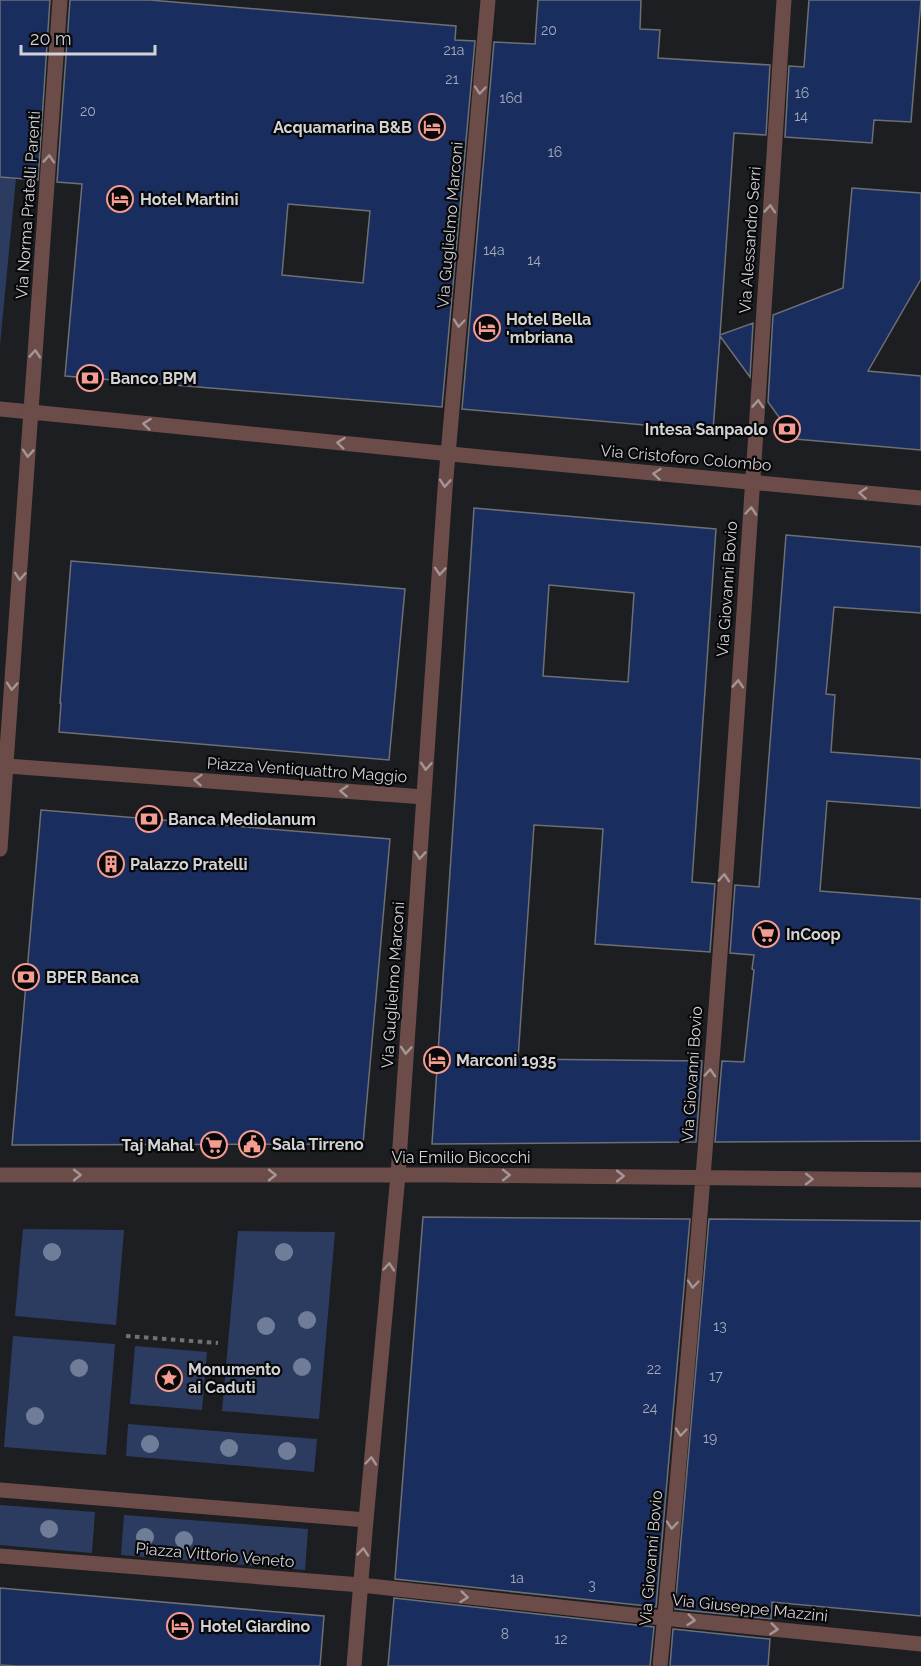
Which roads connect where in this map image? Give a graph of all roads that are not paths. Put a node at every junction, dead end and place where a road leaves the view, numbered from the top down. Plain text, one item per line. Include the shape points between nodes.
1 (60, 0) edge
2 (488, 0) edge
3 (784, 0) edge
4 (0, 408) edge
5 (31, 412) junction
6 (448, 454) junction
7 (753, 483) junction
8 (921, 498) edge
9 (3, 766) edge
10 (424, 797) junction
11 (0, 849) edge
12 (0, 1174) edge
13 (398, 1175) junction
14 (703, 1176) junction
15 (921, 1180) edge
16 (0, 1490) edge
17 (366, 1520) junction
18 (0, 1556) edge
19 (361, 1585) junction
20 (664, 1618) junction
21 (921, 1644) edge
22 (354, 1666) edge
23 (660, 1666) edge

5 -> 1 street, Via Norma Pratelli Parenti
2 -> 6 street, Via Guglielmo Marconi
7 -> 3 street, Via Alessandro Serri
4 - 5 street
6 -> 5 street
5 -> 9 street
7 -> 6 street, Via Cristoforo Colombo
6 -> 10 street, Piazza Ventiquattro Maggio
8 -> 7 street, Via Cristoforo Colombo
14 -> 7 street, Via Giovanni Bovio
10 -> 9 street, Piazza Ventiquattro Maggio
9 - 11 street
10 -> 13 street, Via Guglielmo Marconi
12 -> 13 street, Via Emilio Bicocchi
13 -> 14 street, Via Emilio Bicocchi
17 -> 13 street
14 -> 15 street, Via Emilio Bicocchi
14 -> 20 street, Via Giovanni Bovio
16 - 17 street
19 -> 17 street
18 - 19 street, Piazza Vittorio Veneto
19 -> 20 street, Via Giuseppe Mazzini
19 - 22 street
20 -> 21 street, Via Giuseppe Mazzini
20 - 23 street, Via Giovanni Bovio

